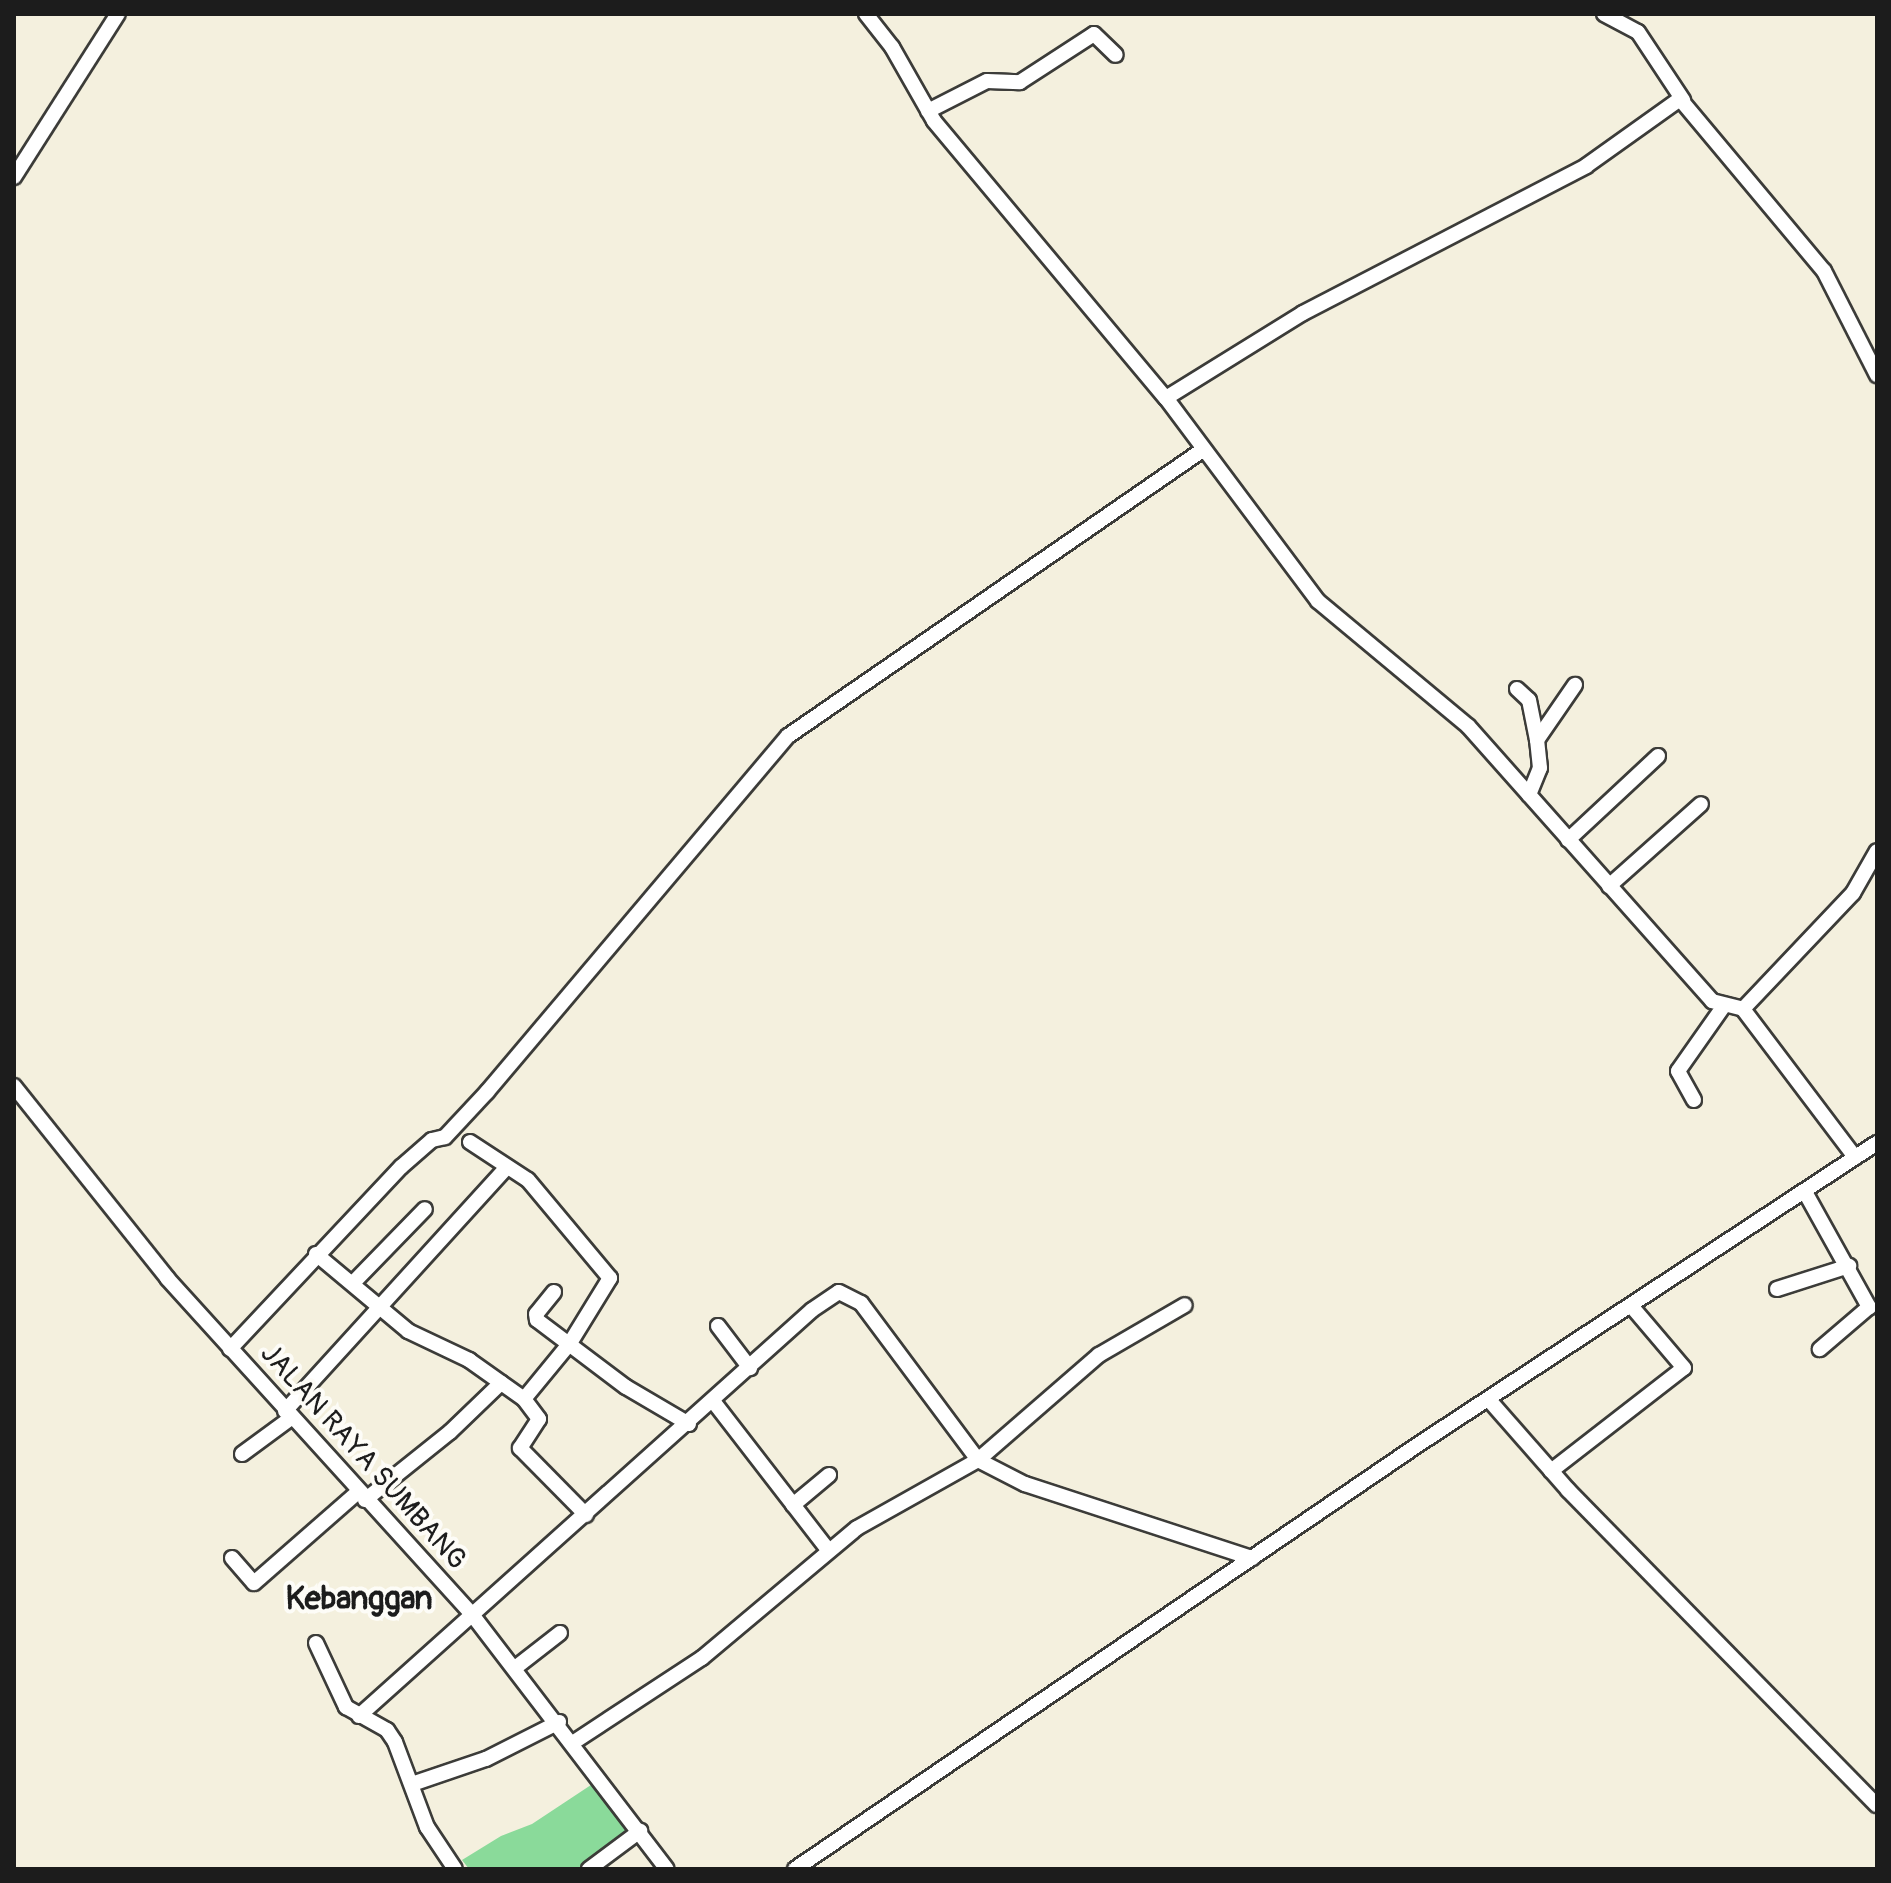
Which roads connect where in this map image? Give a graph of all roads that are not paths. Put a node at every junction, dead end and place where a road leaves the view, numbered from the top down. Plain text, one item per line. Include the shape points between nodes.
1 (118, 14) edge
2 (866, 14) edge
3 (1604, 14) edge
4 (1116, 55) dead end
5 (1683, 100) junction
6 (928, 111) junction
7 (14, 177) edge
8 (1877, 375) edge
9 (1166, 398) junction
10 (1204, 449) junction
11 (1575, 685) dead end
12 (1517, 689) dead end
13 (1537, 740) junction
14 (1658, 756) dead end
15 (1529, 795) junction
16 (1701, 804) dead end
17 (1568, 840) junction
18 (1877, 851) edge
19 (1609, 886) junction
20 (1723, 1007) junction
21 (1743, 1009) junction
22 (14, 1086) edge
23 (1694, 1100) dead end
24 (470, 1142) dead end
25 (1877, 1143) edge
26 (1855, 1157) junction
27 (507, 1167) junction
28 (1805, 1192) junction
29 (425, 1209) dead end
30 (316, 1254) junction
31 (1849, 1266) junction
32 (353, 1283) junction
33 (1777, 1289) dead end
34 (1871, 1289) edge
35 (554, 1292) dead end
36 (377, 1305) junction
37 (1185, 1305) dead end
38 (1632, 1307) junction
39 (718, 1326) dead end
40 (570, 1343) junction
41 (230, 1349) junction
42 (1820, 1349) dead end
43 (750, 1368) junction
44 (501, 1383) junction
45 (524, 1399) junction
46 (1489, 1400) junction
47 (713, 1401) junction
48 (288, 1415) junction
49 (689, 1424) junction
50 (242, 1454) dead end
51 (978, 1460) junction
52 (1551, 1471) junction
53 (829, 1475) dead end
54 (361, 1496) junction
55 (793, 1505) junction
56 (586, 1515) junction
57 (828, 1550) junction
58 (232, 1558) dead end
59 (1252, 1558) junction
60 (474, 1617) junction
61 (560, 1633) dead end
62 (316, 1643) dead end
63 (515, 1668) junction
64 (359, 1716) junction
65 (559, 1722) junction
66 (574, 1742) junction
67 (412, 1784) junction
68 (1877, 1805) edge
69 (640, 1831) junction
70 (455, 1869) edge
71 (589, 1869) edge
72 (667, 1869) edge
73 (795, 1869) edge

1 - 7 street
2 - 6 street via 892,47
3 - 5 street via 1638,32
4 - 6 street via 1094,34 1020,82 987,81
5 - 8 street via 1824,271
5 - 9 street via 1586,166 1303,313
6 - 9 street
9 - 10 street
10 - 15 street via 1318,601 1468,726
10 - 30 street via 796,729 445,1137 432,1140
11 - 13 street
12 - 13 street via 1529,700
13 - 15 street via 1540,768
14 - 17 street
15 - 17 street
16 - 19 street
17 - 19 street
18 - 21 street via 1853,893
19 - 20 street
20 - 21 street
20 - 23 street via 1678,1071
21 - 26 street
22 - 41 street, JALAN RAYA SUMBANG
24 - 27 street
25 - 26 street
26 - 28 street
27 - 36 street
27 - 40 street via 555,1206 608,1274 609,1282
28 - 31 street
28 - 38 street
29 - 32 street
30 - 32 street
30 - 41 street
31 - 33 street
31 - 34 street
32 - 36 street
34 - 42 street via 1867,1312
35 - 40 street via 536,1317
36 - 44 street via 408,1331
36 - 48 street
37 - 51 street via 1099,1355
38 - 46 street
38 - 52 street via 1684,1368
39 - 43 street
40 - 45 street
40 - 49 street via 626,1387
41 - 48 street, JALAN RAYA SUMBANG
43 - 47 street
43 - 51 street via 830,1296 847,1292 861,1303
44 - 45 street
44 - 54 street via 450,1432
45 - 56 street via 539,1419 520,1448
46 - 52 street
46 - 59 street
47 - 49 street
47 - 55 street
48 - 50 street
48 - 54 street, JALAN RAYA SUMBANG
49 - 56 street
51 - 57 street
51 - 59 street via 1025,1484
52 - 68 street
53 - 55 street
54 - 58 street via 254,1583
54 - 60 street, JALAN RAYA SUMBANG
55 - 57 street
56 - 60 street
57 - 66 street via 702,1658
59 - 73 street
60 - 63 street, JALAN RAYA SUMBANG
60 - 64 street
61 - 63 street
62 - 64 street via 346,1707
63 - 65 street, JALAN RAYA SUMBANG
64 - 67 street via 387,1730
65 - 66 street, JALAN RAYA SUMBANG
65 - 67 street via 486,1759
66 - 69 street, JALAN RAYA SUMBANG
67 - 70 street via 427,1827
69 - 71 street
69 - 72 street, JALAN RAYA SUMBANG

